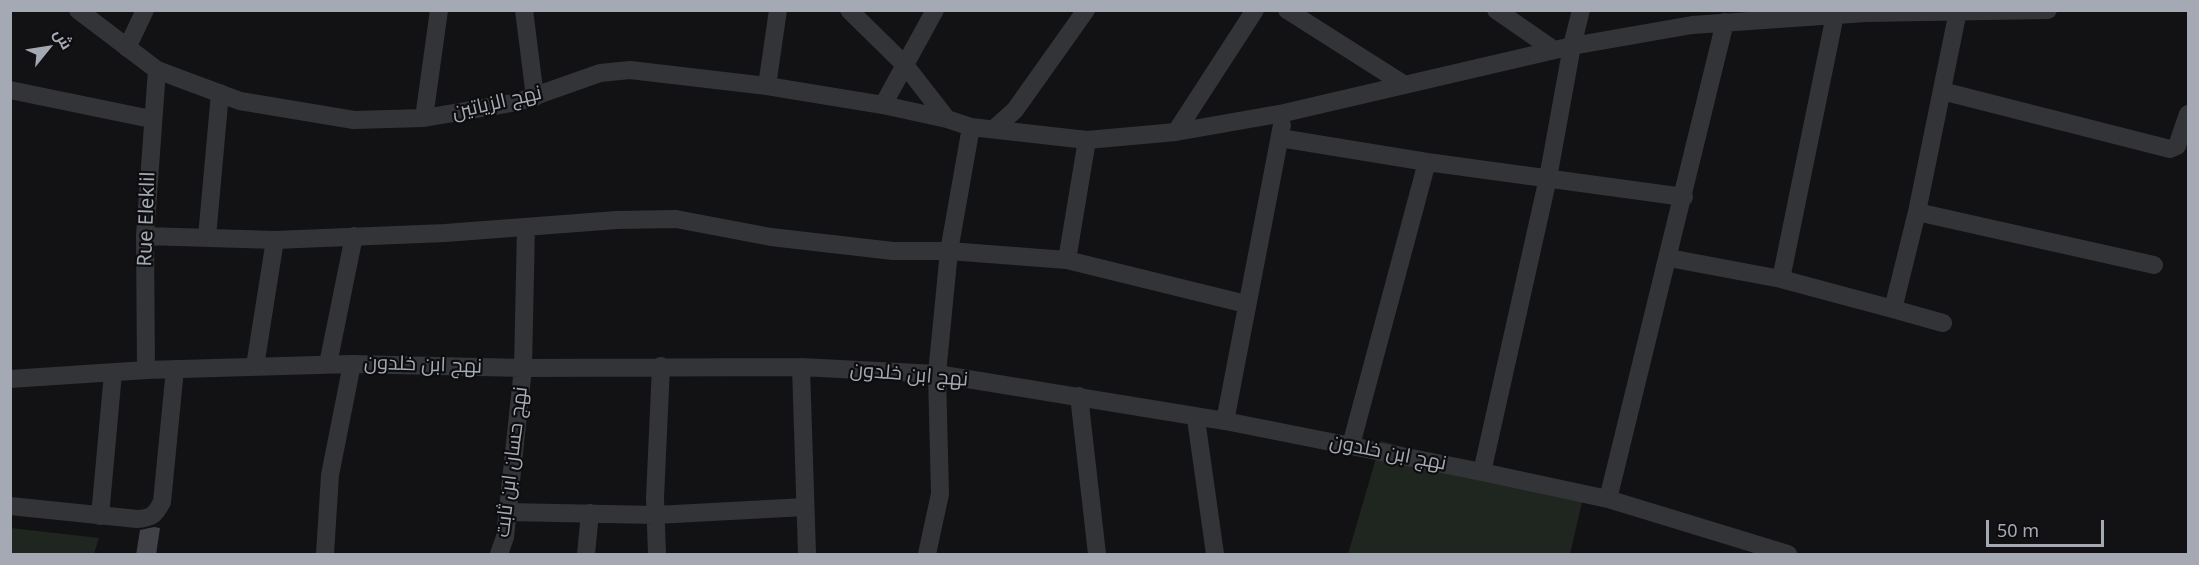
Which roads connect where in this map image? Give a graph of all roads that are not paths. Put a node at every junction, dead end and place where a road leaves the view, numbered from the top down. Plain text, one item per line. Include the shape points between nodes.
1 (78, 10) edge
2 (146, 10) edge
3 (438, 10) edge
4 (524, 10) edge
5 (778, 10) edge
6 (849, 10) edge
7 (935, 10) edge
8 (1255, 10) edge
9 (1287, 10) edge
10 (1496, 10) edge
11 (1581, 10) edge
12 (2048, 10) edge
13 (1958, 11) edge
14 (1078, 13) edge
15 (1835, 15) junction
16 (1694, 18) edge
17 (1725, 22) junction
18 (1572, 46) junction
19 (127, 48) junction
20 (1554, 50) junction
21 (905, 65) junction
22 (157, 70) junction
23 (1405, 85) junction
24 (767, 86) junction
25 (10, 90) edge
26 (1942, 91) junction
27 (220, 93) junction
28 (535, 97) junction
29 (883, 105) junction
30 (1284, 113) junction
31 (2188, 114) edge
32 (424, 118) junction
33 (151, 119) junction
34 (947, 119) junction
35 (971, 127) junction
36 (994, 129) junction
37 (1176, 132) junction
38 (1280, 138) junction
39 (1086, 140) junction
40 (1427, 162) junction
41 (1548, 178) junction
42 (1684, 197) junction
43 (1917, 212) junction
44 (526, 227) junction
45 (145, 236) junction
46 (354, 236) junction
47 (207, 237) junction
48 (275, 240) junction
49 (949, 251) junction
50 (1668, 258) junction
51 (1067, 260) junction
52 (2154, 265) dead end
53 (1781, 279) junction
54 (1246, 304) junction
55 (1893, 309) junction
56 (1943, 323) dead end
57 (352, 363) junction
58 (328, 364) junction
59 (255, 366) junction
60 (661, 366) junction
61 (801, 367) junction
62 (523, 368) junction
63 (146, 369) junction
64 (175, 369) junction
65 (113, 373) junction
66 (938, 374) junction
67 (10, 380) edge
68 (1079, 396) junction
69 (1196, 418) junction
70 (1225, 421) junction
71 (1351, 445) junction
72 (1482, 472) junction
73 (1608, 499) junction
74 (10, 506) edge
75 (805, 507) junction
76 (507, 512) junction
77 (590, 513) junction
78 (656, 515) junction
79 (100, 516) junction
80 (325, 555) edge
81 (499, 555) edge
82 (586, 555) edge
83 (657, 555) edge
84 (807, 555) edge
85 (927, 555) edge
86 (1097, 555) edge
87 (1215, 555) edge
88 (1788, 555) edge

1 - 19 street, نهج الزياتين
2 - 19 street
3 - 32 street
4 - 28 street
5 - 24 street
6 - 21 street
7 - 21 street
8 - 37 street
9 - 23 street
10 - 20 street
11 - 18 street
12 - 13 street, نهج الزياتين
13 - 15 street, نهج الزياتين
13 - 26 street
14 - 36 street via 1021,103
15 - 17 street, نهج الزياتين
15 - 53 street
16 - 17 street, نهج الزياتين
16 - 18 street, نهج الزياتين
17 - 42 street
18 - 20 street, نهج الزياتين
18 - 41 street
19 - 22 street, نهج الزياتين
20 - 23 street, نهج الزياتين
21 - 29 street
21 - 34 street
22 - 27 street, نهج الزياتين
22 - 33 street, Rue Eleklil
23 - 30 street, نهج الزياتين
24 - 28 street, نهج الزياتين via 614,70
24 - 29 street, نهج الزياتين
25 - 33 street
26 - 31 street via 2170,149 2177,146
26 - 43 street
27 - 32 street, نهج الزياتين via 240,101 354,120
27 - 47 street
28 - 32 street, نهج الزياتين
29 - 34 street, نهج الزياتين
30 - 37 street, نهج الزياتين
30 - 38 street
33 - 45 street, Rue Eleklil
34 - 35 street, نهج الزياتين
35 - 36 street, نهج الزياتين
35 - 49 street
36 - 39 street, نهج الزياتين
37 - 39 street, نهج الزياتين
38 - 40 street
38 - 54 street
39 - 51 street
40 - 41 street
40 - 71 street
41 - 42 street
41 - 72 street
42 - 50 street
43 - 52 street
43 - 55 street
44 - 46 street
44 - 49 street via 676,219 771,237 893,251
44 - 62 street, نهج حسان ابن ثابت
45 - 47 street
45 - 63 street, Rue Eleklil
46 - 48 street
46 - 58 street
47 - 48 street
48 - 59 street
49 - 51 street
49 - 66 street
50 - 53 street
50 - 73 street
51 - 54 street
53 - 55 street
54 - 70 street
55 - 56 street
57 - 58 street, نهج ابن خلدون
57 - 62 street, نهج ابن خلدون
57 - 80 street via 330,475
58 - 59 street, نهج ابن خلدون
59 - 64 street, نهج ابن خلدون
60 - 61 street, نهج ابن خلدون
60 - 62 street, نهج ابن خلدون
60 - 78 street
61 - 66 street, نهج ابن خلدون
61 - 75 street
62 - 76 street, نهج حسان ابن ثابت
63 - 64 street, نهج ابن خلدون
63 - 65 street, نهج ابن خلدون
64 - 79 street via 162,502 149,518
65 - 67 street, نهج ابن خلدون
65 - 79 street
66 - 68 street, نهج ابن خلدون
66 - 85 street via 940,494
68 - 69 street, نهج ابن خلدون
68 - 86 street
69 - 70 street, نهج ابن خلدون
69 - 87 street
70 - 71 street, نهج ابن خلدون
71 - 72 street, نهج ابن خلدون
72 - 73 street, نهج ابن خلدون
73 - 88 street, نهج ابن خلدون
74 - 79 street
75 - 78 street
75 - 84 street
76 - 77 street
76 - 81 street, نهج حسان ابن ثابت
77 - 78 street
77 - 82 street
78 - 83 street

